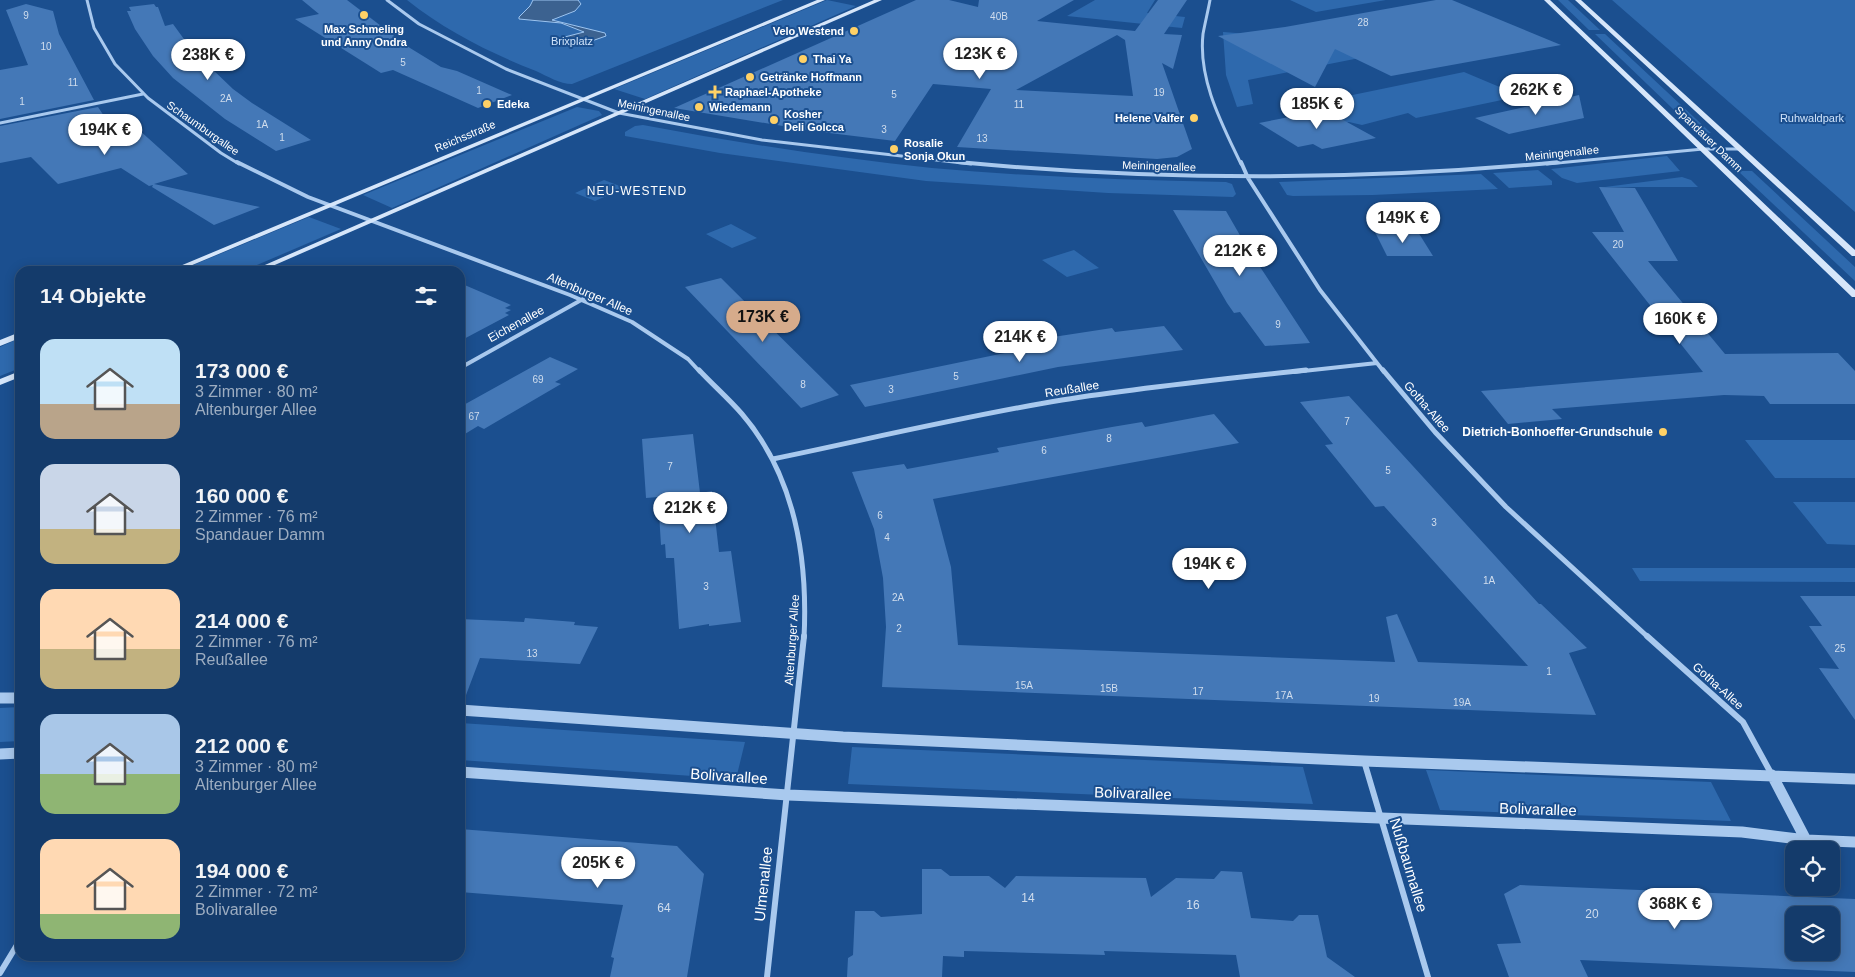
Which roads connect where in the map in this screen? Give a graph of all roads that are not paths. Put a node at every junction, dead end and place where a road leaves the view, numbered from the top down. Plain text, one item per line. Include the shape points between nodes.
1 (86, 0) edge
2 (387, 0) edge
3 (822, 0) edge
4 (868, 0) edge
5 (1210, 0) edge
6 (1547, 0) edge
7 (1578, 0) edge
8 (877, 1) edge
9 (143, 94) junction
10 (583, 99) junction
11 (619, 113) junction
12 (0, 123) edge
13 (1703, 149) junction
14 (1740, 149) junction
15 (1248, 178) junction
16 (331, 205) junction
17 (372, 220) junction
18 (1855, 254) edge
19 (184, 266) edge
20 (266, 266) edge
21 (1855, 295) edge
22 (583, 299) junction
23 (15, 337) edge
24 (0, 343) edge
25 (1377, 363) junction
26 (465, 365) edge
27 (15, 376) edge
28 (0, 382) edge
29 (773, 459) junction
30 (0, 698) edge
31 (15, 698) edge
32 (465, 710) edge
33 (792, 734) junction
34 (15, 753) edge
35 (0, 754) edge
36 (1364, 761) junction
37 (465, 772) edge
38 (1772, 775) junction
39 (1855, 779) edge
40 (788, 795) junction
41 (1380, 817) junction
42 (1806, 840) junction
43 (1855, 842) edge
44 (15, 948) edge
45 (0, 973) edge
46 (767, 977) edge
47 (1428, 977) edge

1 - 9 street, Schaumburgallee via 94,28 108,54
2 - 10 street via 452,43 506,69
3 - 10 main road, Reichsstraße
4 - 8 street
5 - 15 street, Gotha-Allee via 1203,36 1207,83 1224,130
6 - 13 main road, Spandauer Damm
7 - 14 main road, Spandauer Damm
8 - 11 main road
9 - 12 street
9 - 16 street, Schaumburgallee via 221,153 256,173
10 - 11 street, Meiningenallee
10 - 16 main road, Reichsstraße
11 - 15 street, Meiningenallee via 762,140 986,166
11 - 17 main road
13 - 14 street, Meiningenallee
13 - 15 street, Meiningenallee via 1477,170
13 - 21 main road, Spandauer Damm
14 - 18 main road, Spandauer Damm
15 - 25 street, Gotha-Allee via 1320,290
16 - 17 street, Schaumburgallee
16 - 19 main road, Reichsstraße
17 - 20 main road
17 - 22 street, Altenburger Allee
22 - 26 street, Eichenallee
22 - 29 street, Altenburger Allee via 632,322 688,359 742,415
23 - 24 main road
25 - 29 street, Reußallee via 1102,394 932,424
25 - 38 street, Gotha-Allee via 1435,432 1506,507 1743,722
27 - 28 main road
29 - 33 street, Altenburger Allee via 792,509 804,573 803,648
30 - 31 street
32 - 33 street
33 - 36 street
33 - 40 street, Altenburger Allee
34 - 35 street
36 - 38 street
36 - 41 street, Nußbaumallee
37 - 40 street, Bolivarallee
38 - 39 street
38 - 42 street
40 - 41 street, Bolivarallee
40 - 46 street, Ulmenallee
41 - 42 street, Bolivarallee via 1742,832
41 - 47 street, Nußbaumallee
42 - 43 street, Bolivarallee
44 - 45 street

